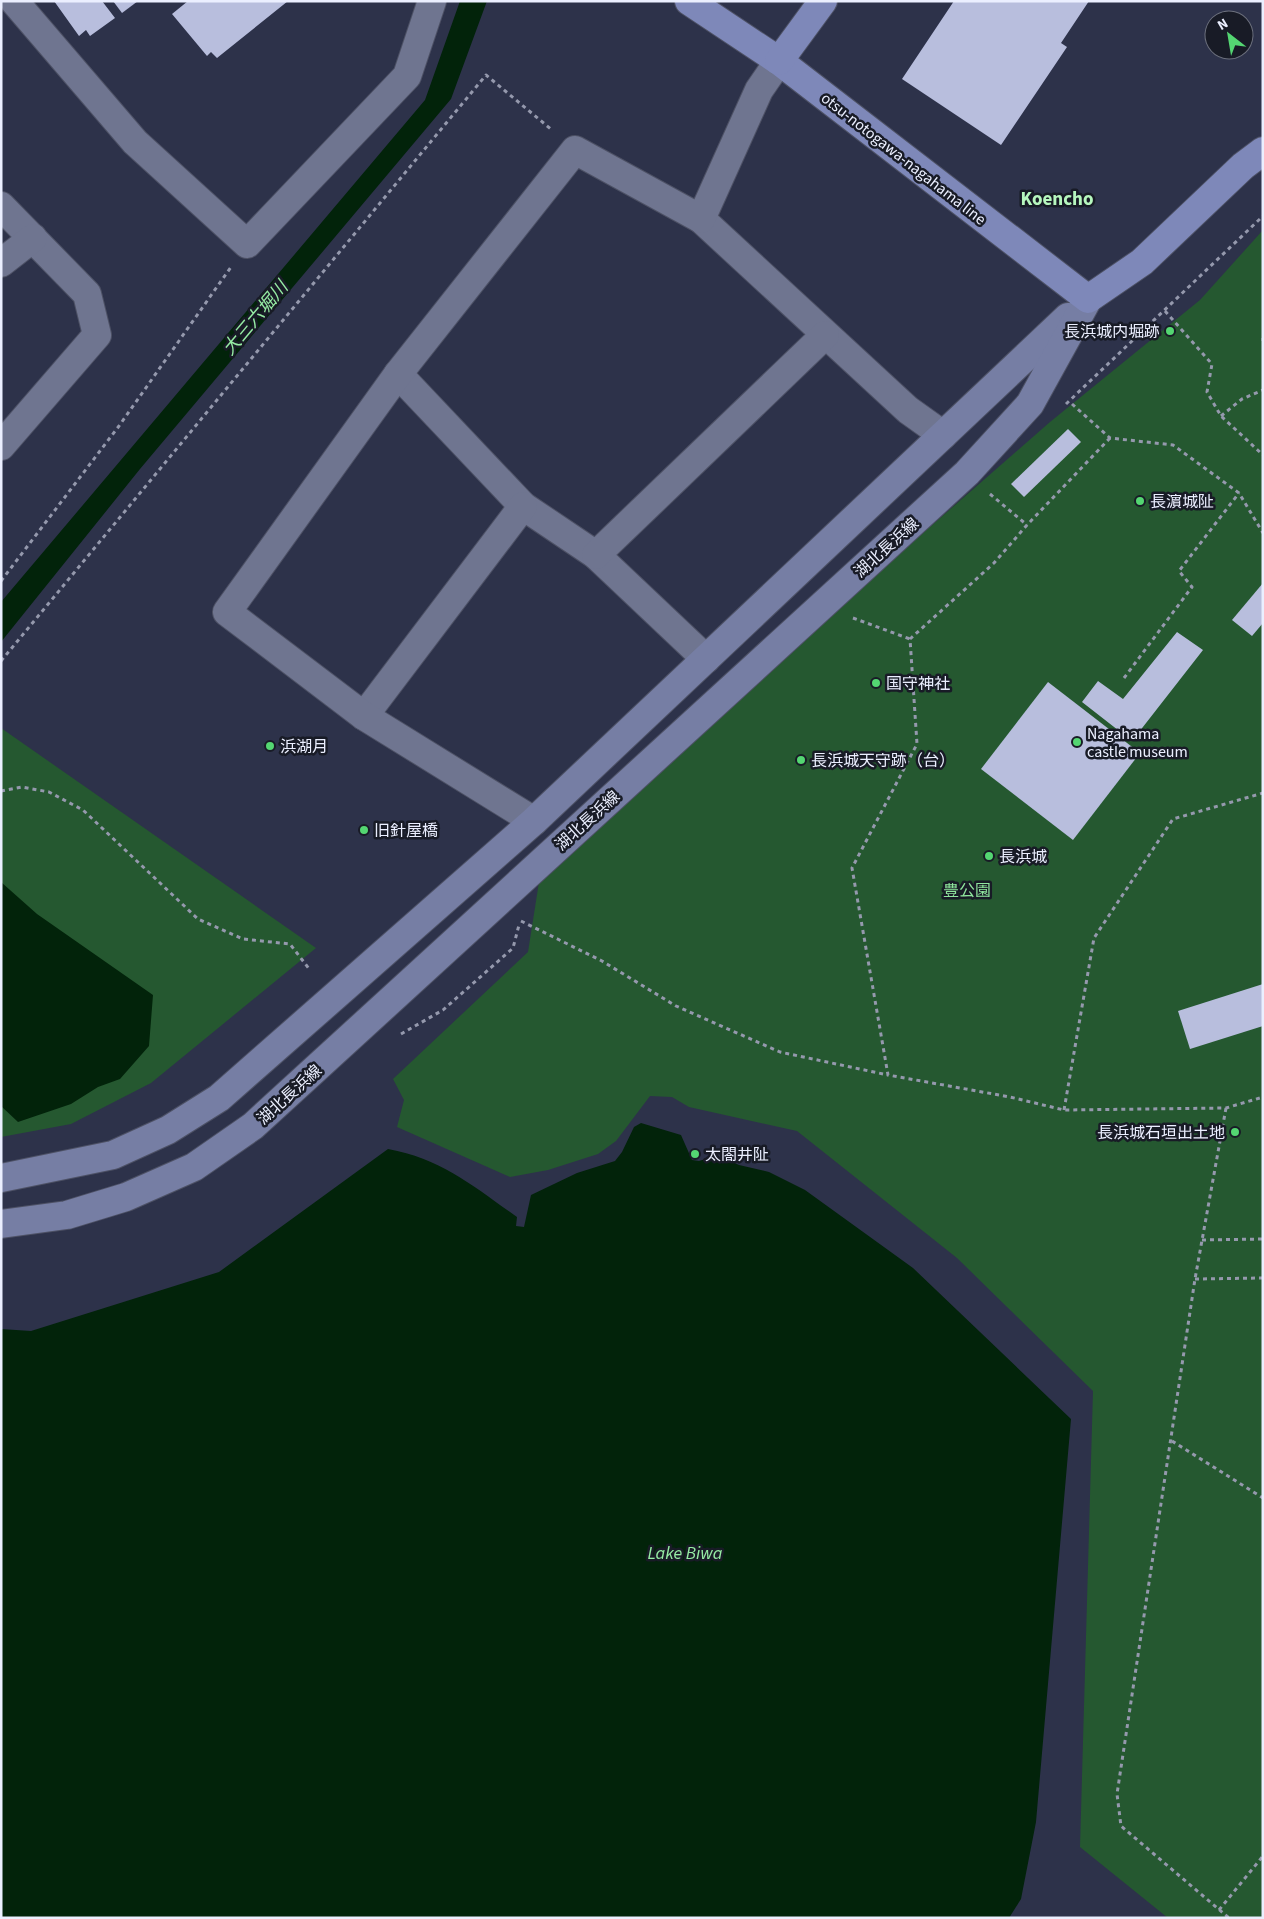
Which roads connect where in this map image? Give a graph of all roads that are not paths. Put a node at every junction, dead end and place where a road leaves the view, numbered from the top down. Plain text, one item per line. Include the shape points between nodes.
1 (14, 1) edge
2 (432, 1) edge
3 (689, 1) edge
4 (823, 1) edge
5 (778, 61) junction
6 (1263, 151) edge
7 (1, 206) edge
8 (701, 219) junction
9 (33, 238) junction
10 (1, 263) edge
11 (1088, 300) junction
12 (825, 335) junction
13 (398, 374) junction
14 (943, 434) junction
15 (1, 446) edge
16 (523, 506) junction
17 (596, 555) junction
18 (706, 659) junction
19 (364, 716) junction
20 (534, 821) junction
21 (1, 1178) edge
22 (1, 1224) edge

1 - 2 street via 135,142 247,244 407,76
3 - 5 main road, otsu-notogawa-nagahama line
4 - 5 main road
5 - 8 street via 759,90
5 - 11 main road, otsu-notogawa-nagahama line
6 - 11 main road via 1142,262
7 - 9 street
8 - 12 street
8 - 13 street via 575,150
9 - 10 street
9 - 15 street via 87,294 97,335
11 - 14 main road
11 - 22 main road, 湖北長浜線 via 1030,404 967,473 253,1126 194,1167 126,1197 67,1215
12 - 14 street via 908,410
12 - 17 street
13 - 16 street
13 - 19 street via 227,612
14 - 18 main road
16 - 17 street
16 - 19 street
17 - 18 street
18 - 20 main road
19 - 20 street
20 - 21 main road via 220,1098 168,1130 113,1155

